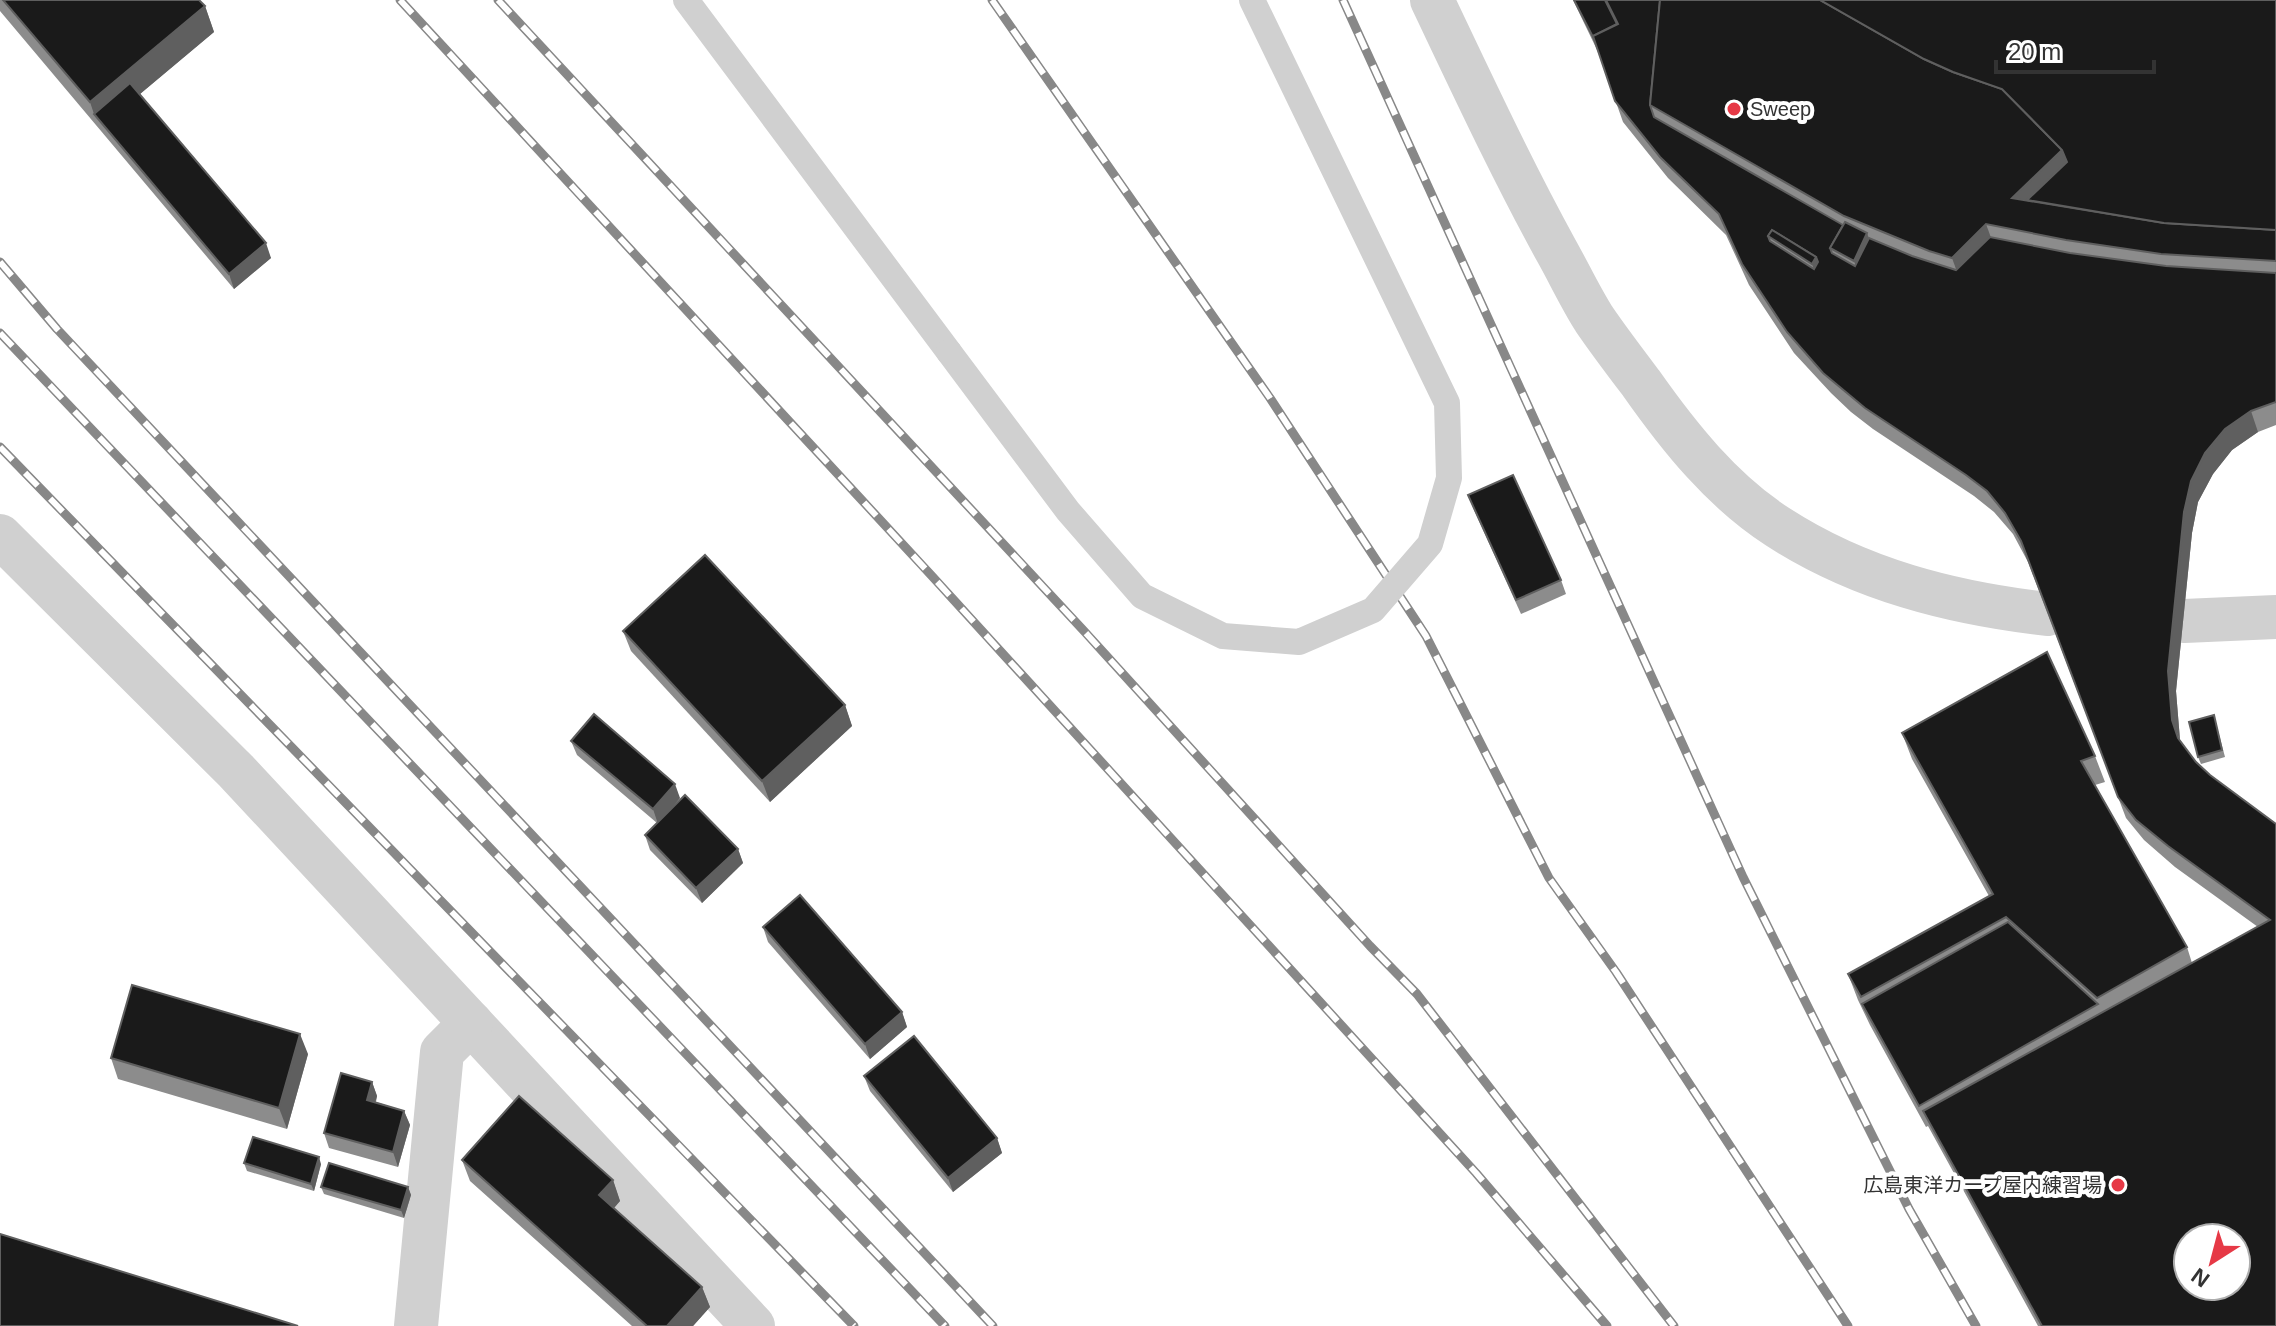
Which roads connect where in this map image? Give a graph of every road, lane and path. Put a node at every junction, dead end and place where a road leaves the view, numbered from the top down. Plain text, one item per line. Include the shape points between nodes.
1 (686, 0) edge
2 (1252, 0) edge
3 (1432, 0) edge
4 (0, 536) edge
5 (2047, 614) edge
6 (2276, 617) edge
7 (2184, 621) dead end
8 (471, 1023) junction
9 (416, 1326) edge
10 (753, 1326) edge

1 - 2 lane, bridge via 1068,511 1142,596 1223,636 1299,642 1373,610 1430,544 1449,478 1447,403
3 - 5 street via 1515,176 1594,318 1675,431 1723,483 1777,527 1882,579 1949,599
4 - 8 street via 236,771
6 - 7 street
8 - 9 street via 442,1052
8 - 10 street

